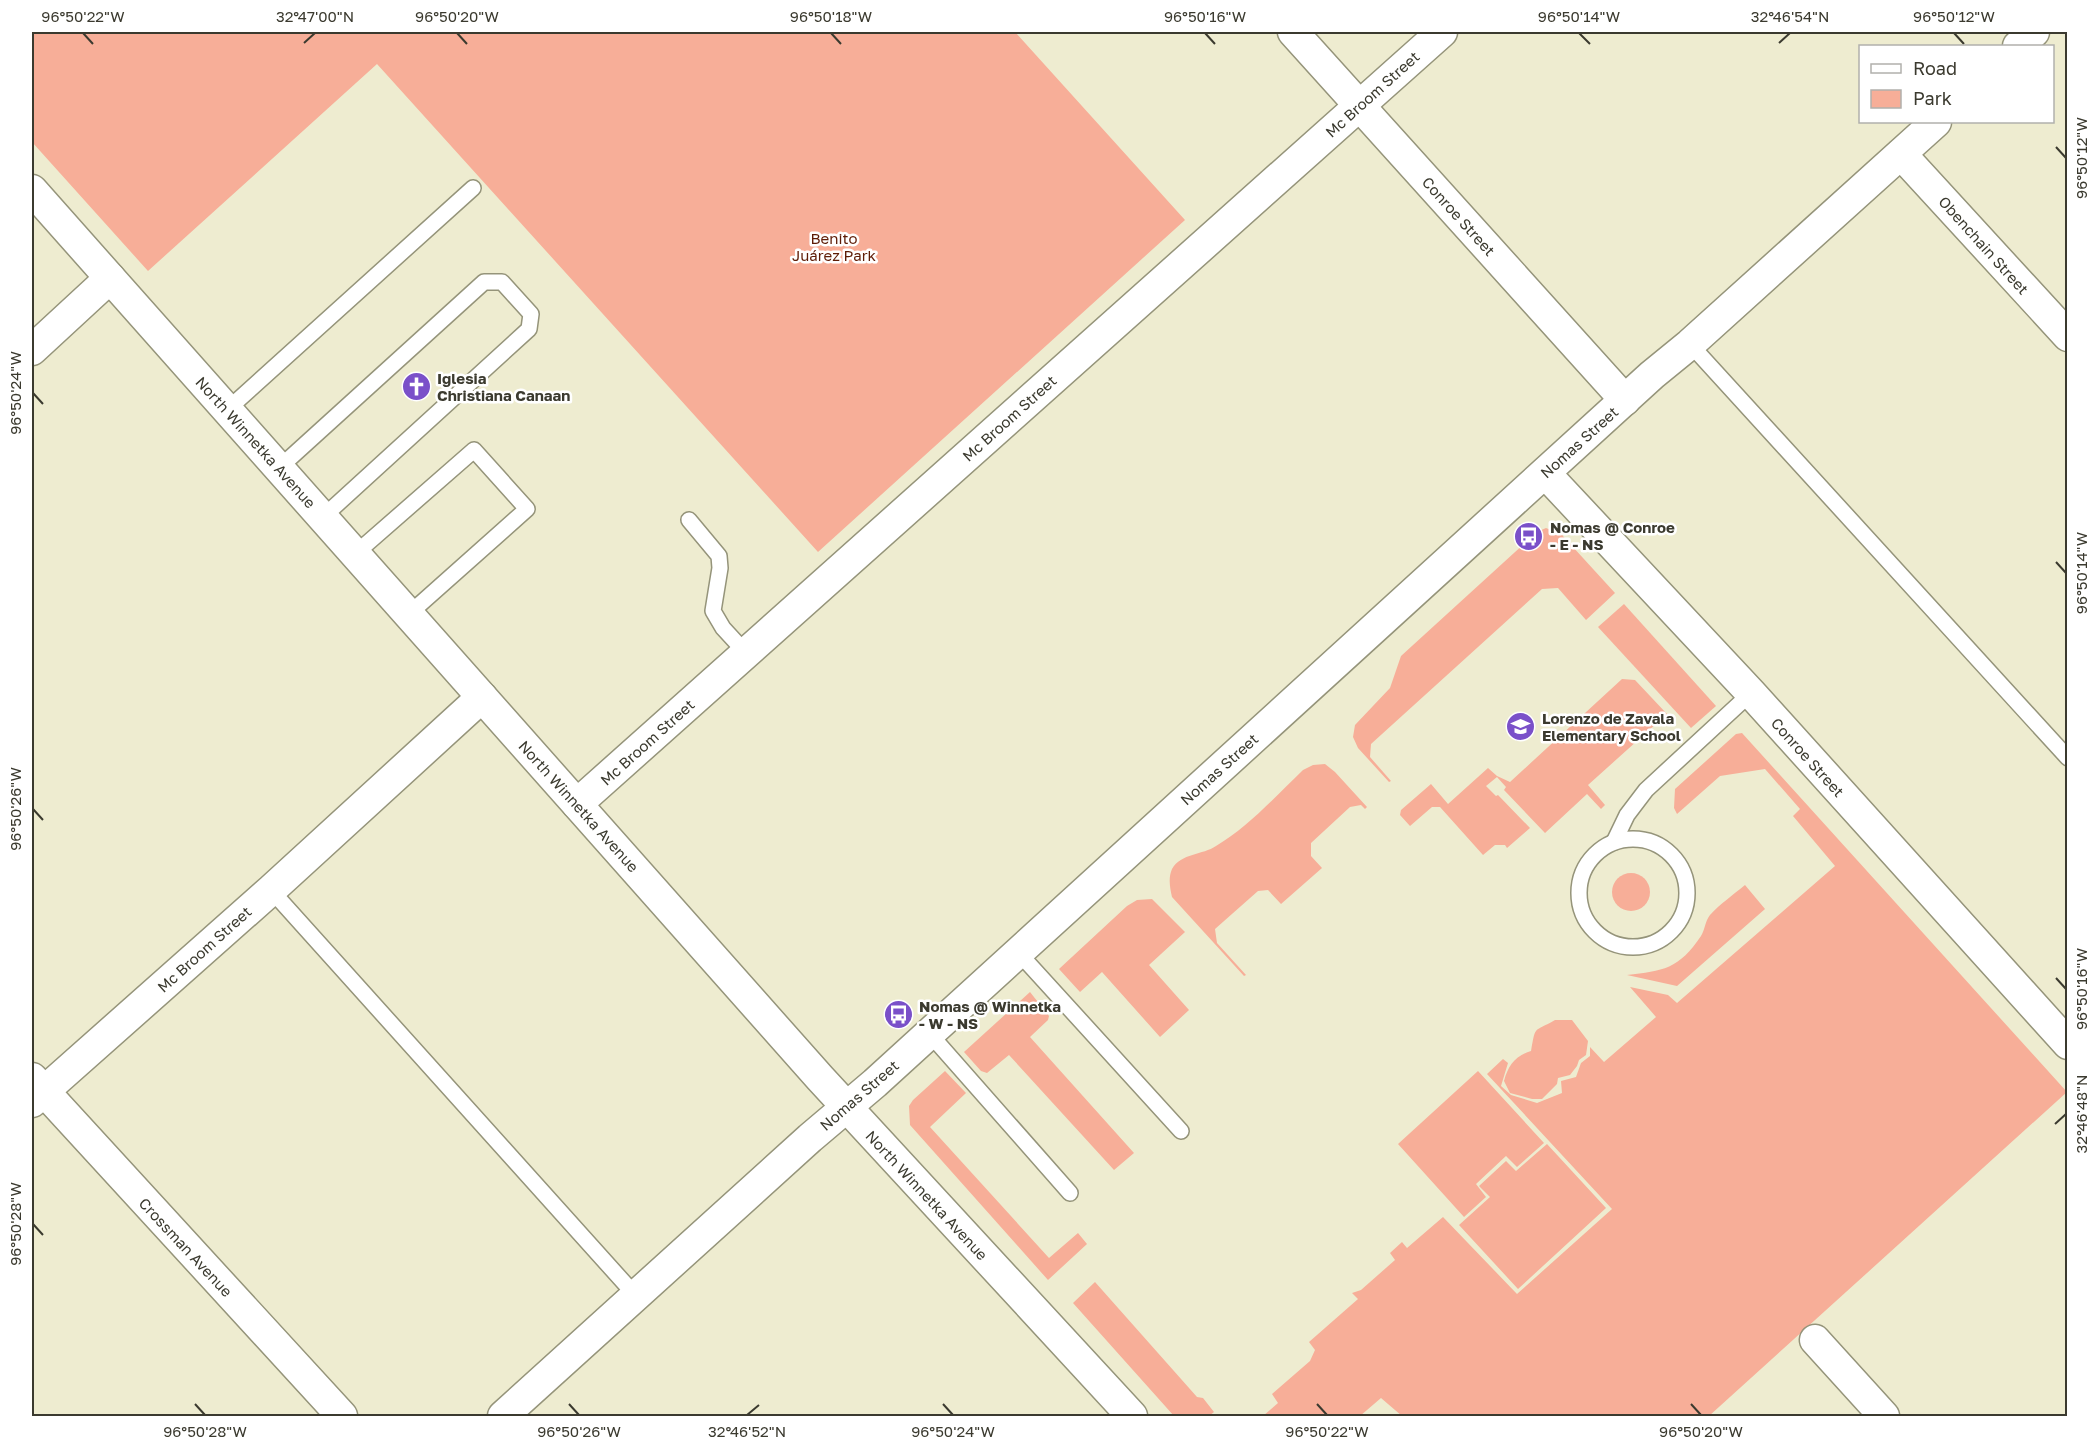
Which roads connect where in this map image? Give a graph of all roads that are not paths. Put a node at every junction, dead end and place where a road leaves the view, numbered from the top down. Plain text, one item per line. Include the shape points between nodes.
1 (1293, 32) edge
2 (1442, 32) edge
3 (2034, 32) edge
4 (2019, 45) edge
5 (1360, 105) junction
6 (1935, 123) edge
7 (1901, 154) junction
8 (473, 188) dead end
9 (32, 190) edge
10 (110, 278) junction
11 (2067, 336) edge
12 (1690, 344) junction
13 (32, 350) edge
14 (1625, 400) junction
15 (227, 410) junction
16 (279, 468) junction
17 (1545, 473) junction
18 (323, 517) junction
19 (689, 520) dead end
20 (355, 554) junction
21 (409, 614) junction
22 (746, 653) junction
23 (1751, 693) junction
24 (482, 697) junction
25 (2067, 758) edge
26 (577, 804) junction
27 (1614, 842) junction
28 (271, 890) junction
29 (1018, 952) junction
30 (929, 1033) junction
31 (2067, 1044) edge
32 (36, 1090) edge
33 (847, 1107) junction
34 (1181, 1131) dead end
35 (1070, 1193) dead end
36 (637, 1297) junction
37 (1815, 1340) dead end
38 (342, 1416) edge
39 (503, 1416) edge
40 (1132, 1416) edge
41 (1884, 1416) edge

1 - 5 street, Conroe Street
2 - 5 street, Mc Broom Street
3 - 4 street
5 - 14 street, Conroe Street
5 - 22 street, Mc Broom Street
6 - 7 street, Nomas Street
7 - 11 street, Obenchain Street
7 - 12 street, Nomas Street
8 - 15 lane
9 - 10 street, North Winnetka Avenue
10 - 13 street
10 - 15 street, North Winnetka Avenue
12 - 14 street, Nomas Street
12 - 25 lane
14 - 17 street, Nomas Street
15 - 16 street, North Winnetka Avenue
16 - 18 street, North Winnetka Avenue
16 - 18 lane via 484,282 501,282 531,314 529,329
17 - 23 street, Conroe Street
17 - 29 street, Nomas Street
18 - 20 street, North Winnetka Avenue
19 - 22 lane via 719,556 714,611 723,628
20 - 21 street, North Winnetka Avenue
20 - 21 lane via 474,450 527,509
21 - 24 street, North Winnetka Avenue
22 - 26 street, Mc Broom Street
23 - 27 lane via 1646,790 1627,815
23 - 31 street, Conroe Street
24 - 26 street, North Winnetka Avenue
24 - 28 street, Mc Broom Street
26 - 33 street, North Winnetka Avenue
27 - 27 lane via 1635,838 1656,843 1673,855 1684,873 1688,894 1684,916 1670,933 1652,945 1631,948 1610,943 1592,930 1581,912 1578,891 1583,870 1596,853
28 - 32 street, Mc Broom Street
28 - 36 lane
29 - 30 street, Nomas Street
29 - 34 lane
30 - 33 street, Nomas Street
30 - 35 lane
32 - 38 street, Crossman Avenue
33 - 36 street, Nomas Street
33 - 40 street, North Winnetka Avenue
36 - 39 street, Nomas Street
37 - 41 street

